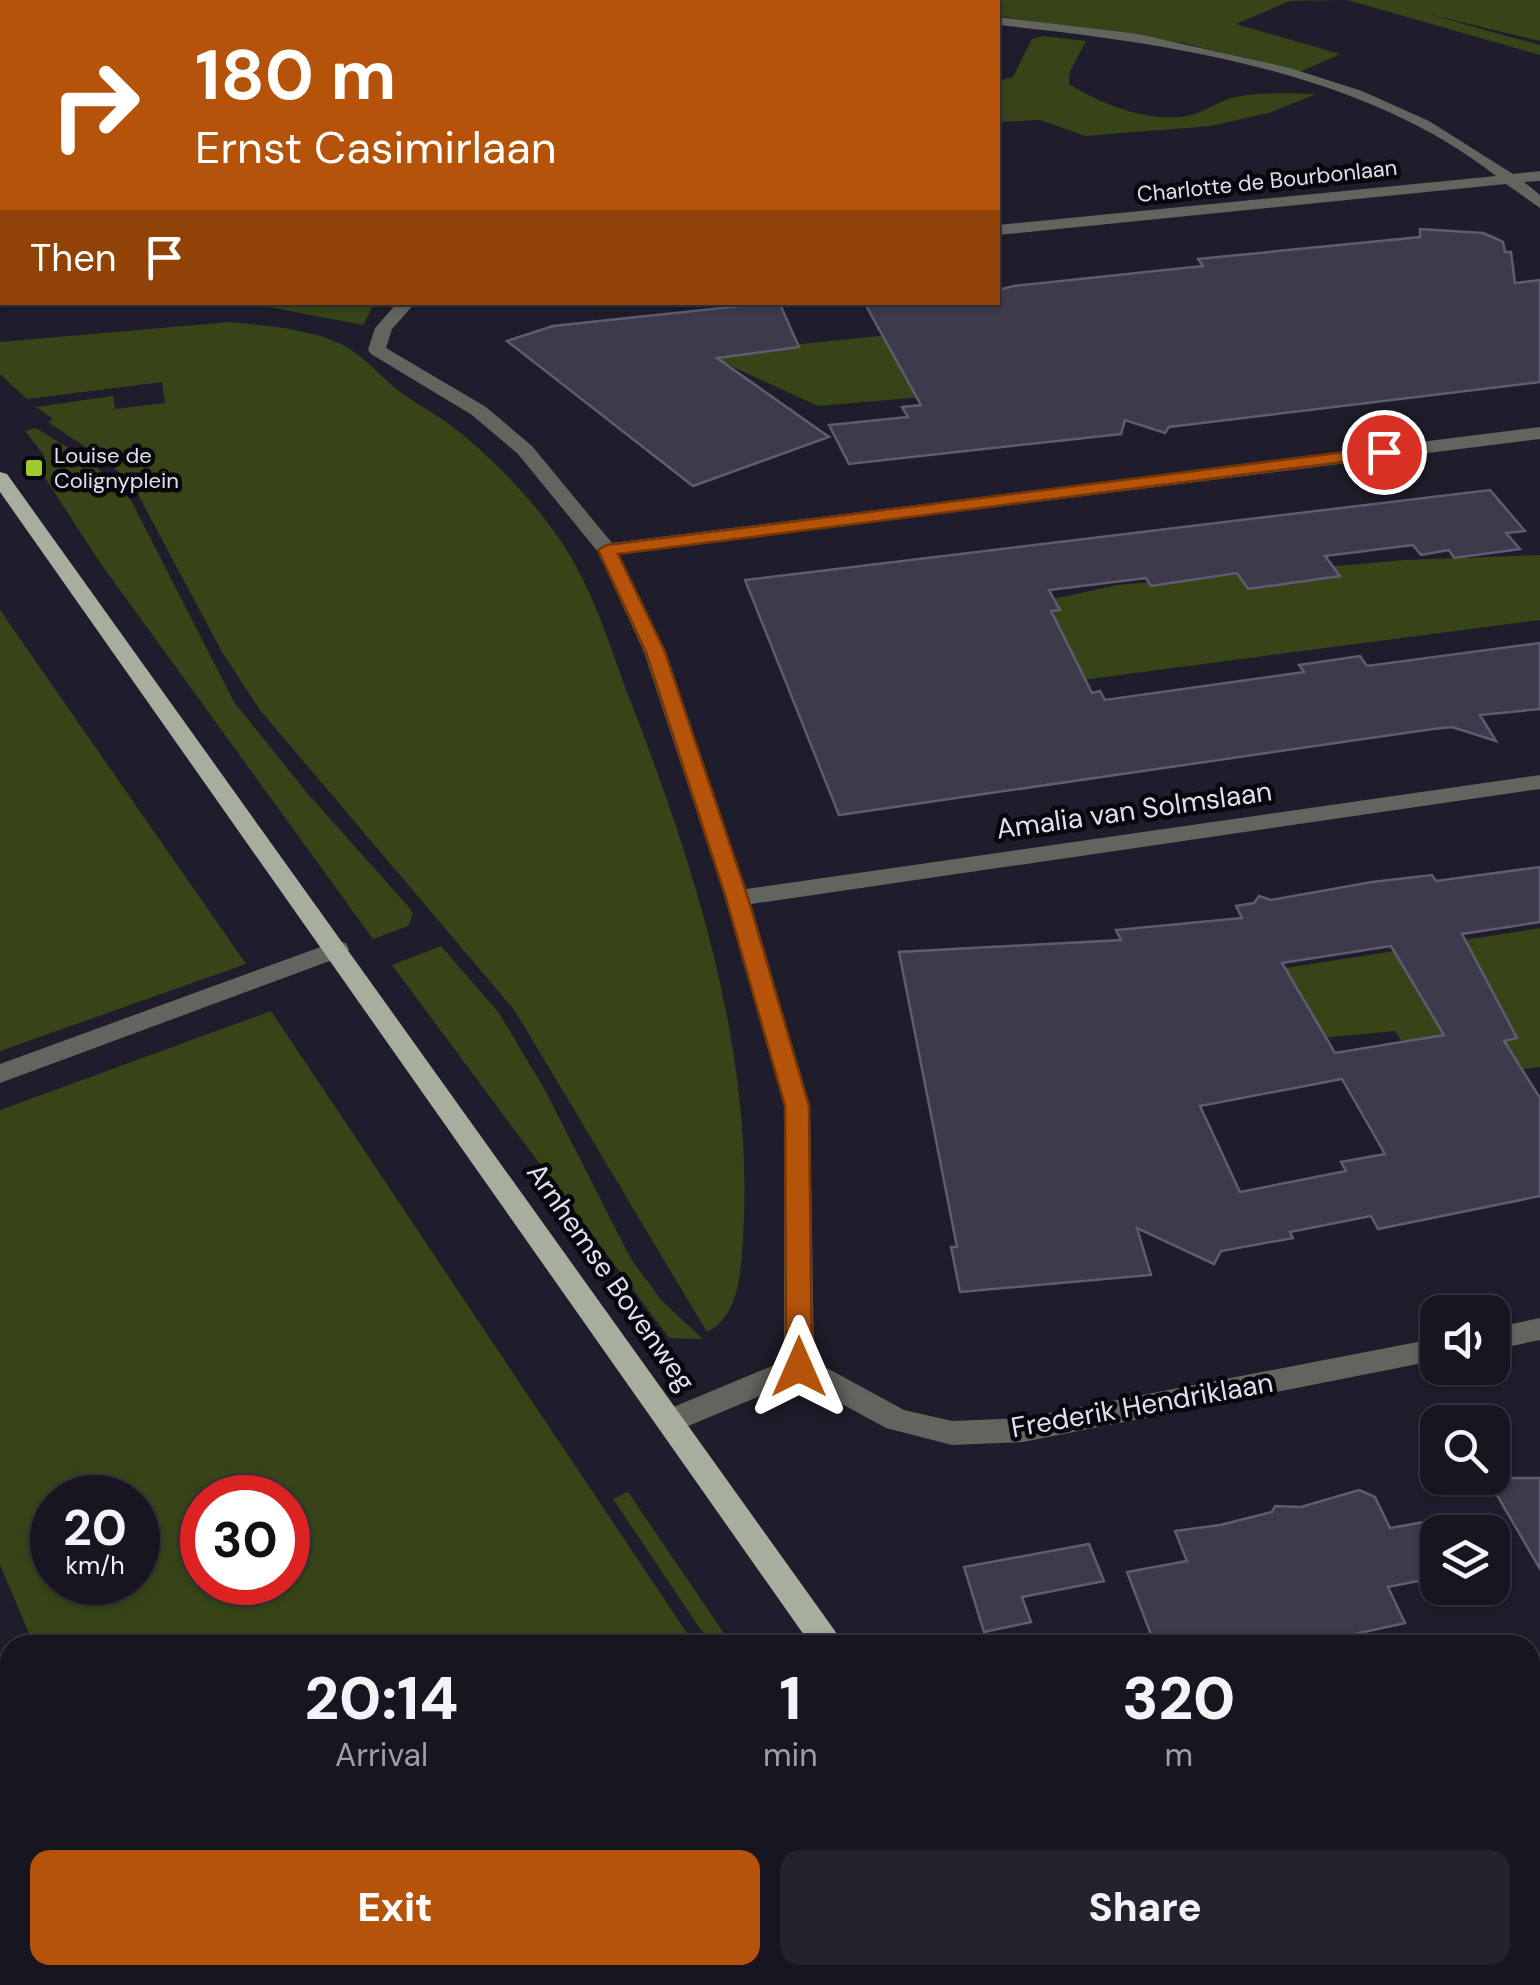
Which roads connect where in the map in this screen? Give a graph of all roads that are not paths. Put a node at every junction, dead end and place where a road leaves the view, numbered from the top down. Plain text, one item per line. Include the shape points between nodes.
1 (1000, 21) edge
2 (1540, 176) edge
3 (1514, 178) junction
4 (1540, 203) edge
5 (1000, 230) edge
6 (405, 305) edge
7 (1540, 433) edge
8 (0, 478) edge
9 (607, 550) junction
10 (1540, 782) edge
11 (737, 898) junction
12 (337, 949) junction
13 (0, 1074) edge
14 (1540, 1329) edge
15 (1510, 1335) edge
16 (1420, 1353) edge
17 (799, 1367) junction
18 (670, 1421) junction
19 (822, 1635) edge

1 - 3 street via 1190,49 1310,80 1435,128
2 - 3 street, Charlotte de Bourbonlaan
3 - 4 street
3 - 5 street, Charlotte de Bourbonlaan
6 - 9 street via 384,328 377,350 479,411 524,450
7 - 9 street
8 - 12 main road, Arnhemse Bovenweg
9 - 11 street via 655,652
10 - 11 street, Amalia van Solmslaan
11 - 17 street via 797,1106
12 - 13 street
12 - 18 main road, Arnhemse Bovenweg
14 - 15 street
16 - 17 street, Frederik Hendriklaan via 1023,1430 952,1434 896,1420
17 - 18 street
18 - 19 main road, Arnhemse Bovenweg

